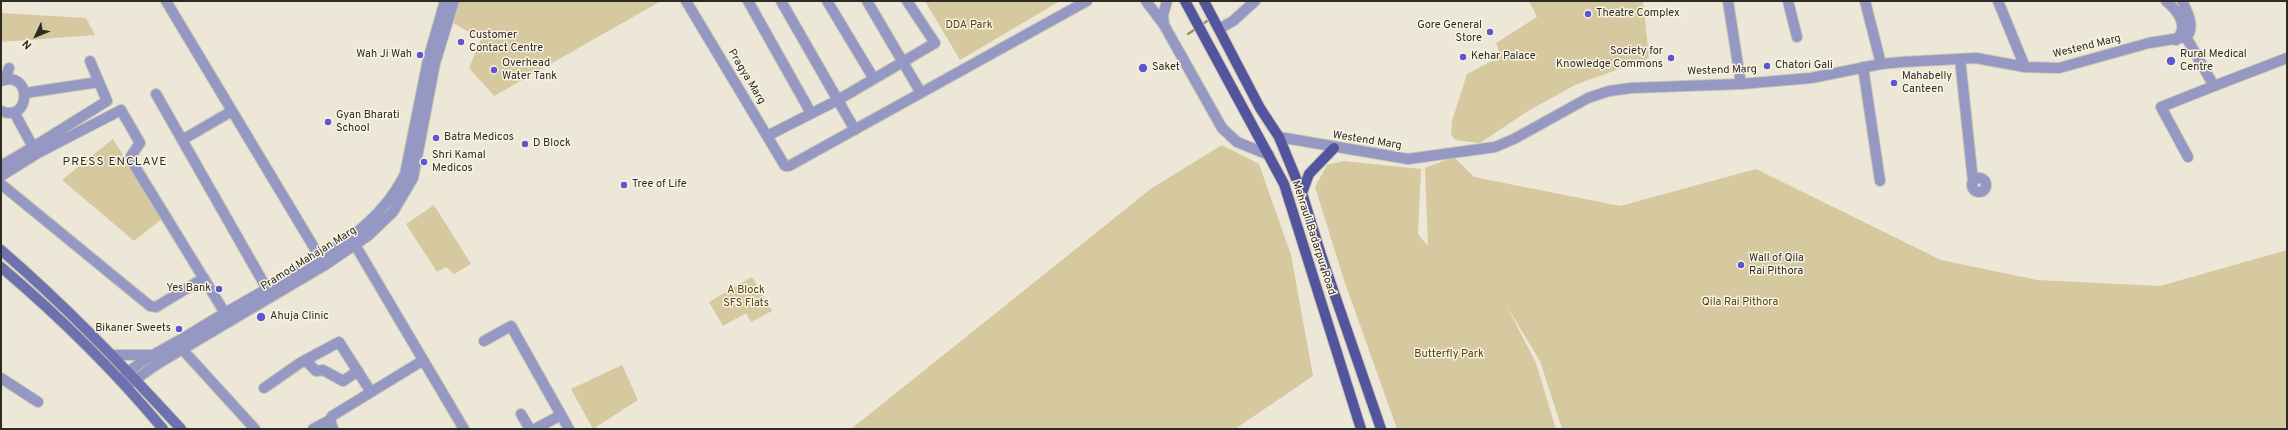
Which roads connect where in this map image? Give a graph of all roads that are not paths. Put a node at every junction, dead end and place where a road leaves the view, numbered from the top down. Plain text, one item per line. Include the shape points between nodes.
1 (166, 1) edge
2 (445, 1) edge
3 (454, 1) edge
4 (686, 1) edge
5 (748, 1) edge
6 (781, 1) edge
7 (827, 1) edge
8 (867, 1) edge
9 (907, 1) edge
10 (1087, 1) edge
11 (1146, 1) edge
12 (1167, 1) edge
13 (1185, 1) edge
14 (1204, 1) edge
15 (1255, 1) edge
16 (1728, 1) edge
17 (1788, 1) edge
18 (1865, 1) edge
19 (1998, 1) edge
20 (2166, 1) edge
21 (2182, 1) edge
22 (1164, 25) junction
23 (1219, 29) junction
24 (2186, 37) junction
25 (1797, 38) dead end
26 (2176, 40) junction
27 (2287, 58) edge
28 (1960, 59) junction
29 (903, 61) junction
30 (90, 62) dead end
31 (1881, 64) junction
32 (1863, 67) junction
33 (2025, 67) junction
34 (9, 68) dead end
35 (874, 79) junction
36 (3, 81) edge
37 (99, 82) junction
38 (1741, 84) junction
39 (2214, 86) junction
40 (25, 93) junction
41 (921, 93) junction
42 (156, 94) dead end
43 (838, 100) junction
44 (232, 110) junction
45 (1, 111) edge
46 (14, 112) junction
47 (811, 113) junction
48 (855, 130) junction
49 (767, 136) junction
50 (1279, 137) junction
51 (182, 140) junction
52 (33, 147) junction
53 (1334, 148) junction
54 (1269, 155) junction
55 (2188, 157) dead end
56 (1, 166) edge
57 (1, 176) edge
58 (1880, 181) dead end
59 (1973, 181) dead end
60 (1, 184) edge
61 (1302, 193) junction
62 (366, 231) junction
63 (352, 241) junction
64 (1, 250) edge
65 (323, 262) junction
66 (1, 268) edge
67 (204, 278) junction
68 (267, 289) junction
69 (225, 313) junction
70 (484, 341) dead end
71 (182, 349) junction
72 (114, 355) junction
73 (154, 355) junction
74 (305, 360) junction
75 (422, 361) junction
76 (358, 371) junction
77 (132, 375) junction
78 (1, 378) edge
79 (123, 383) junction
80 (264, 388) dead end
81 (371, 392) junction
82 (38, 402) dead end
83 (521, 414) dead end
84 (562, 415) junction
85 (331, 425) edge
86 (163, 429) edge
87 (181, 429) edge
88 (255, 429) edge
89 (313, 429) edge
90 (464, 429) edge
91 (530, 429) edge
92 (535, 429) edge
93 (569, 429) edge
94 (1361, 429) edge
95 (1380, 429) edge

1 - 44 street
2 - 62 street, Pramod Mahajan Marg via 428,60 405,174 391,200
3 - 62 street, Pramod Mahajan Marg via 435,63 413,178 393,212
4 - 49 street, Pragya Marg
5 - 47 street
6 - 43 street
7 - 35 street
8 - 29 street
9 - 29 street via 934,43
10 - 41 street
11 - 22 street
12 - 22 street via 1163,15
13 - 54 main road, Mehrauli Badarpur Road
14 - 23 main road, Mehrauli Badarpur Road
15 - 23 street via 1233,21
16 - 38 street
17 - 25 street
18 - 31 street
19 - 33 street
20 - 26 street via 2179,14 2182,23 2182,33
21 - 24 street via 2191,26
22 - 54 street via 1222,128 1237,142
23 - 50 main road, Mehrauli Badarpur Road via 1260,108
24 - 26 street, Westend Marg
24 - 39 street
26 - 33 street, Westend Marg via 2149,43 2059,68
27 - 39 street
28 - 31 street, Westend Marg
28 - 33 street, Westend Marg via 1976,58
28 - 59 street
29 - 35 street
29 - 41 street
30 - 37 street
31 - 32 street, Westend Marg
32 - 38 street, Westend Marg via 1811,78
32 - 58 street
34 - 36 street
35 - 43 street
36 - 40 street via 16,81
37 - 40 street
37 - 52 street via 107,101
38 - 53 street, Westend Marg via 1688,84 1609,91 1588,98 1495,147 1402,160
39 - 55 street via 2161,107
40 - 46 street via 23,105
41 - 48 street
42 - 51 street
43 - 47 street
43 - 48 street
44 - 51 street
44 - 65 street
45 - 46 street
46 - 52 street
47 - 49 street
48 - 49 street, Pragya Marg via 792,166 785,166
50 - 53 street, Westend Marg
50 - 61 main road, Mehrauli Badarpur Road
51 - 68 street
52 - 56 street
53 - 61 main road via 1309,174
54 - 94 main road, Mehrauli Badarpur Road via 1284,184
57 - 67 street via 38,153 121,110 140,143 130,156 131,160
60 - 67 street via 150,306 156,307
61 - 95 main road, Mehrauli Badarpur Road
62 - 63 street, Pramod Mahajan Marg
63 - 65 street, Pramod Mahajan Marg
63 - 75 street
64 - 72 main road via 43,285
65 - 68 street, Pramod Mahajan Marg
65 - 71 street, Pramod Mahajan Marg
66 - 79 main road via 69,328
67 - 69 street
68 - 69 street, Pramod Mahajan Marg
69 - 73 street, Pramod Mahajan Marg
70 - 84 street via 511,326
71 - 77 street, Pramod Mahajan Marg
71 - 88 street
72 - 73 street
72 - 77 main road
73 - 77 street, Pramod Mahajan Marg
74 - 76 street via 316,372 323,370 342,381
74 - 76 street via 339,342
74 - 80 street
75 - 81 street
75 - 90 street
76 - 81 street
77 - 79 street, Pramod Mahajan Marg
77 - 87 main road
78 - 82 street
79 - 86 main road
81 - 85 street via 332,416
83 - 91 street
84 - 92 street
84 - 93 street
85 - 89 street

